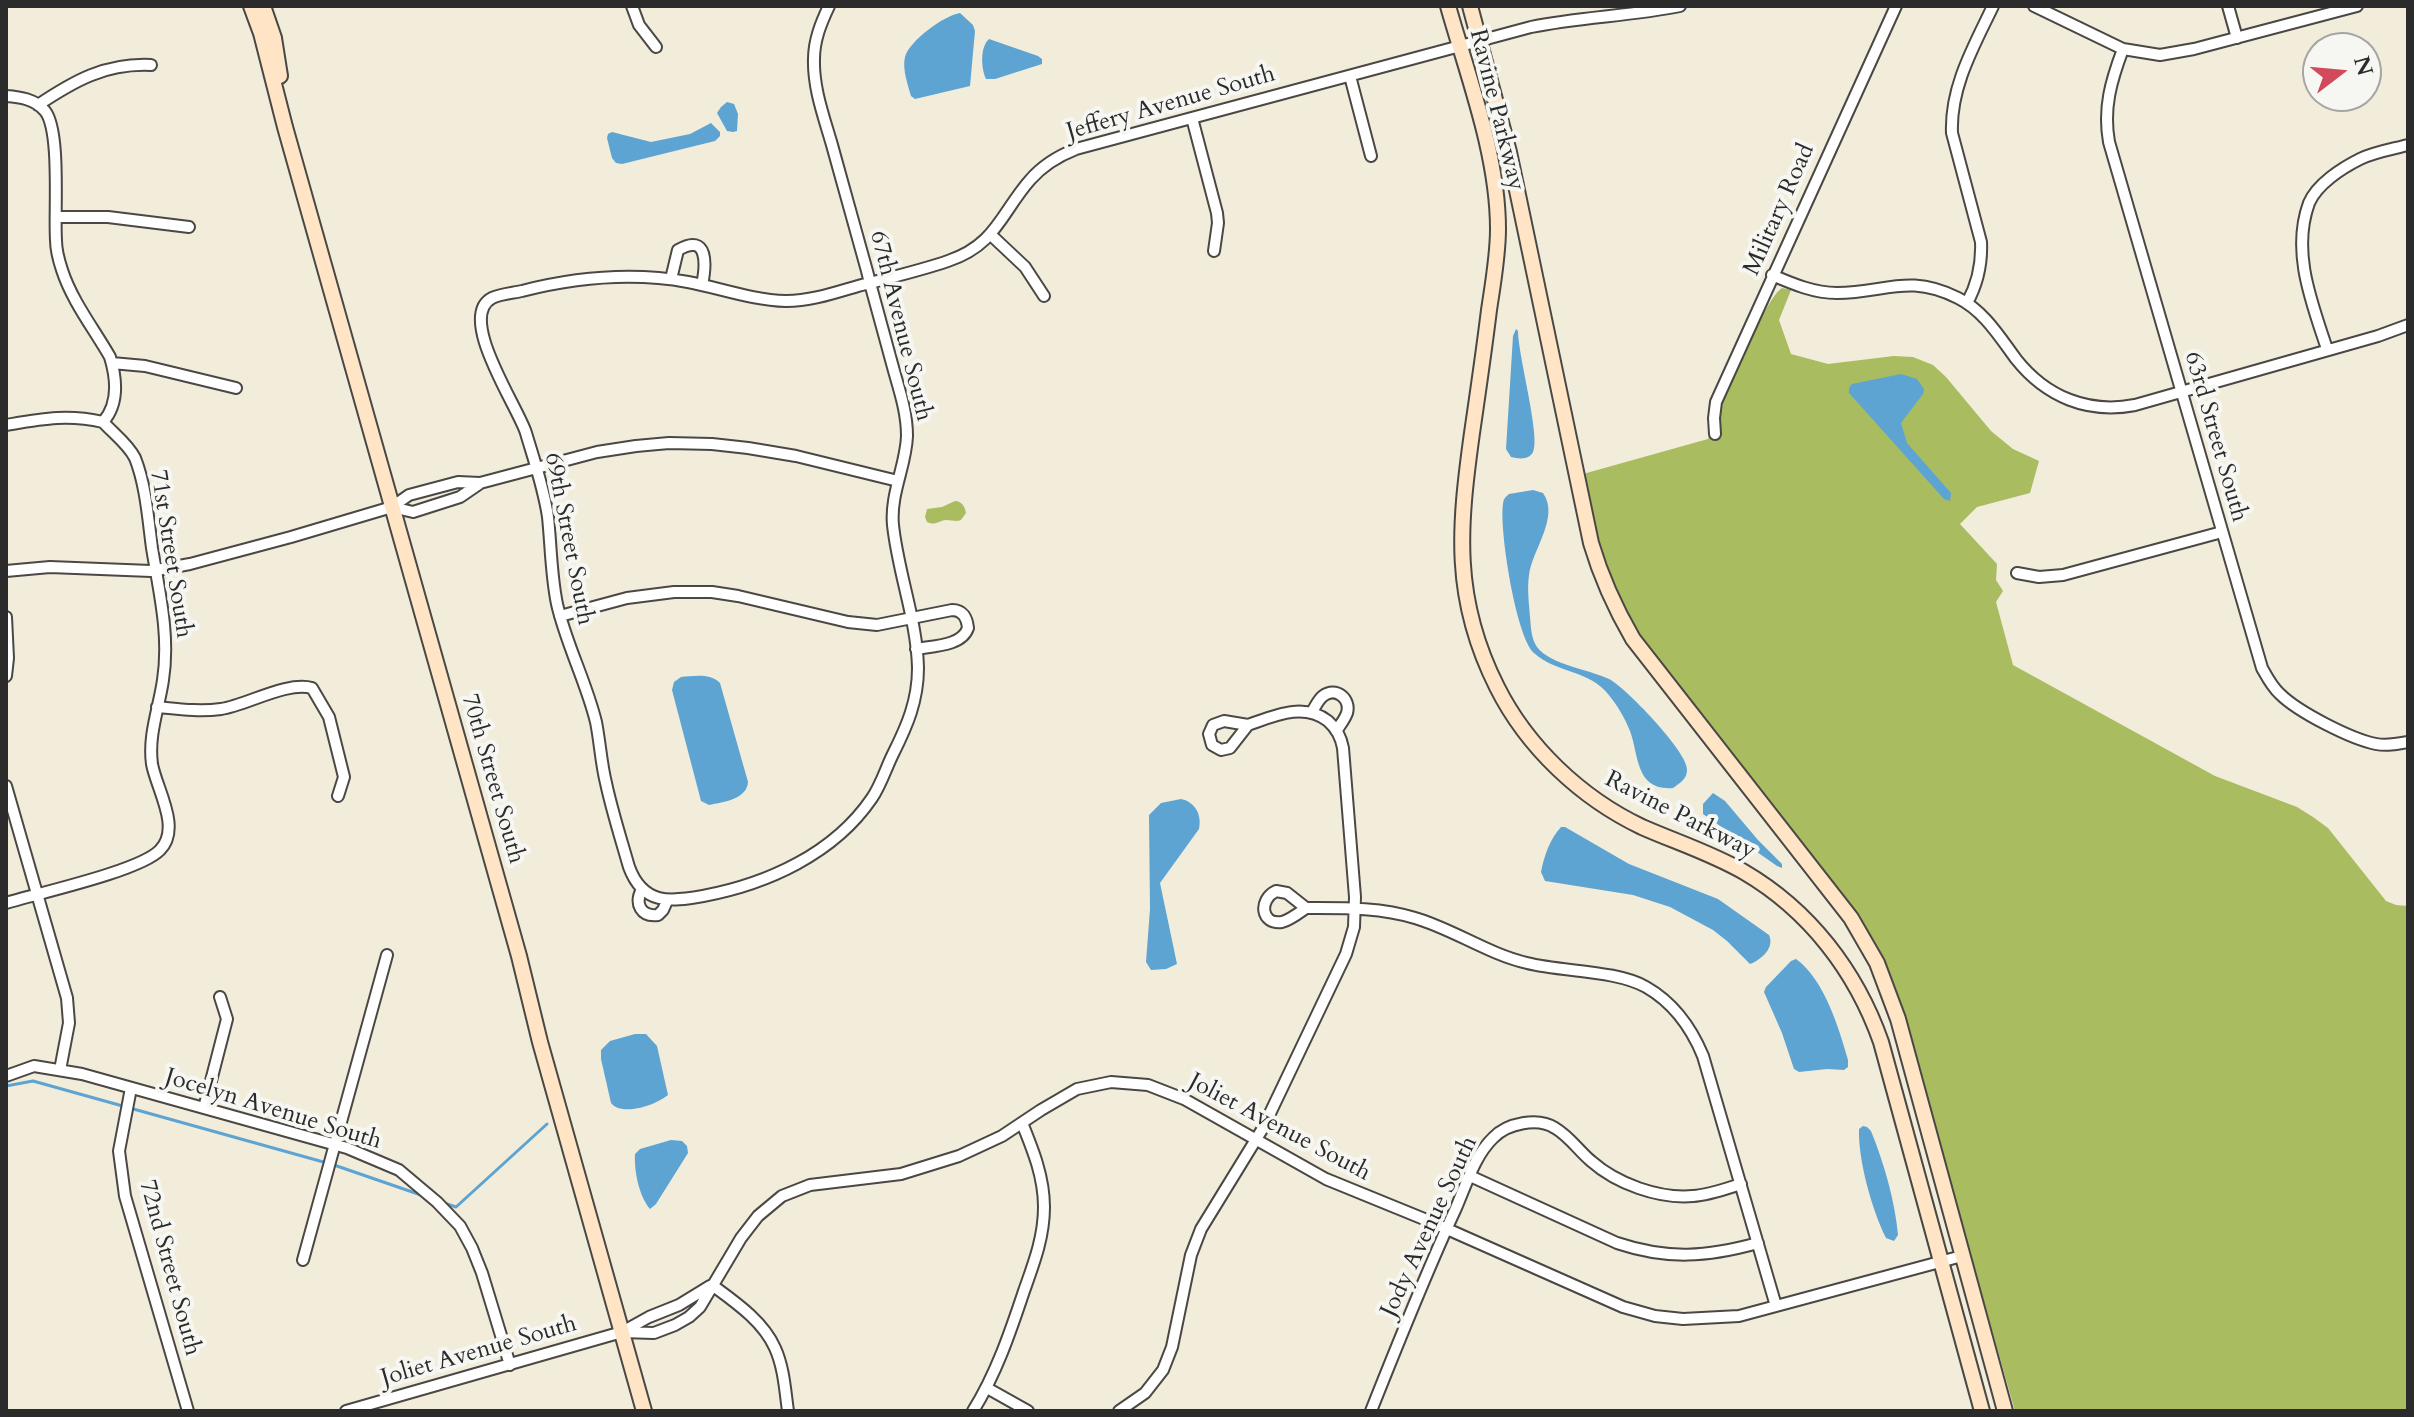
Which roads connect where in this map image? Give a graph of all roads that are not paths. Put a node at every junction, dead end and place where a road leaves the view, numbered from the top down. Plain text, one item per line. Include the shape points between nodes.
1 (251, 6) edge
2 (263, 6) edge
3 (632, 6) edge
4 (829, 6) edge
5 (1448, 6) edge
6 (1470, 6) edge
7 (1680, 6) edge
8 (1896, 6) edge
9 (1993, 6) edge
10 (2034, 6) edge
11 (2228, 6) edge
12 (2357, 6) edge
13 (2237, 38) junction
14 (1480, 41) junction
15 (1459, 46) junction
16 (656, 47) dead end
17 (2123, 49) junction
18 (151, 65) dead end
19 (1350, 76) junction
20 (6, 96) edge
21 (38, 105) junction
22 (1192, 118) junction
23 (2408, 145) edge
24 (1371, 156) dead end
25 (295, 159) junction
26 (56, 217) junction
27 (189, 227) dead end
28 (991, 235) junction
29 (1214, 251) dead end
30 (1772, 275) junction
31 (671, 279) junction
32 (870, 283) junction
33 (702, 285) junction
34 (1044, 296) dead end
35 (1967, 303) junction
36 (482, 309) joint
37 (2408, 325) edge
38 (2327, 349) junction
39 (112, 363) junction
40 (236, 388) dead end
41 (2181, 392) junction
42 (103, 422) junction
43 (6, 425) edge
44 (1715, 434) dead end
45 (536, 468) junction
46 (898, 481) junction
47 (480, 483) junction
48 (392, 507) junction
49 (2222, 532) junction
50 (156, 570) junction
51 (6, 571) edge
52 (2017, 573) dead end
53 (560, 616) junction
54 (6, 617) edge
55 (911, 618) junction
56 (916, 649) junction
57 (6, 676) edge
58 (157, 707) junction
59 (1312, 712) junction
60 (1248, 725) dead end
61 (1337, 730) junction
62 (2408, 742) edge
63 (6, 786) edge
64 (338, 796) dead end
65 (642, 889) junction
66 (37, 894) junction
67 (667, 901) junction
68 (6, 903) edge
69 (1306, 908) dead end
70 (1355, 909) junction
71 (387, 955) dead end
72 (220, 997) dead end
73 (60, 1070) junction
74 (6, 1076) edge
75 (131, 1088) junction
76 (204, 1108) junction
77 (1022, 1123) junction
78 (1257, 1140) junction
79 (334, 1144) junction
80 (1470, 1176) junction
81 (1741, 1184) junction
82 (1446, 1229) junction
83 (1758, 1243) junction
84 (1962, 1256) junction
85 (303, 1260) dead end
86 (1942, 1260) junction
87 (712, 1285) junction
88 (1776, 1306) junction
89 (622, 1332) junction
90 (510, 1365) junction
91 (987, 1388) junction
92 (188, 1411) edge
93 (346, 1411) edge
94 (644, 1411) edge
95 (788, 1411) edge
96 (973, 1411) edge
97 (1028, 1411) edge
98 (1119, 1411) edge
99 (1371, 1411) edge
100 (1982, 1411) edge
101 (2005, 1411) edge

1 - 25 street, 70th Street South
2 - 25 street, 70th Street South via 274,38
3 - 16 street
4 - 32 street, 67th Avenue South via 815,47 816,83
5 - 15 street, Ravine Parkway
6 - 14 street, Ravine Parkway
7 - 14 street, Jeffery Avenue South via 1557,22
8 - 30 street, Military Road
9 - 35 street via 1964,66 1951,116 1981,242 1978,280
10 - 17 street
11 - 13 street
12 - 13 street
13 - 17 street via 2175,53
14 - 15 street, Jeffery Avenue South
14 - 84 street, Ravine Parkway via 1602,578 1633,639 1870,949 1898,1019
15 - 19 street, Jeffery Avenue South
15 - 86 street, Ravine Parkway via 1492,168 1498,219 1461,538 1467,601 1483,657 1521,725 1576,785 1623,817 1761,883 1805,919 1841,961 1881,1042
17 - 41 street, 63rd Street South via 2107,101 2107,128
18 - 21 street via 91,74
19 - 22 street, Jeffery Avenue South
19 - 24 street
20 - 21 street
21 - 26 street via 46,112 53,142
22 - 28 street, Jeffery Avenue South via 1052,160
22 - 29 street via 1217,213
23 - 38 street via 2362,158 2327,180 2310,202 2304,274
25 - 48 street, 70th Street South
26 - 27 street
26 - 39 street via 56,242 69,288
28 - 32 street, Jeffery Avenue South via 955,259
28 - 34 street via 1025,267
30 - 35 street via 1831,293 1919,285
30 - 44 street, Military Road via 1716,402
31 - 33 street, Jeffery Avenue South
31 - 33 street via 678,250 694,246 707,260
31 - 36 street, Jeffery Avenue South via 606,277 552,283 490,298
32 - 33 street, Jeffery Avenue South via 783,301
32 - 46 street, 67th Avenue South via 906,415 907,441
35 - 41 street via 1992,325 2033,379 2064,399 2114,408
36 - 45 street, 69th Street South via 484,340 525,429
37 - 38 street
38 - 41 street
39 - 40 street
39 - 42 street via 117,393
41 - 49 street, 63rd Street South
42 - 43 street via 57,416
42 - 50 street, 71st Street South via 134,457
45 - 46 street via 636,446 712,444 796,456
45 - 47 street
45 - 53 street, 69th Street South
46 - 55 street, 67th Avenue South via 893,528
47 - 48 street via 458,482 409,495
47 - 48 street via 460,497 413,512
48 - 50 street
48 - 89 street, 70th Street South
49 - 52 street via 2063,575
49 - 62 street, 63rd Street South via 2256,653 2278,693 2329,725 2375,744
50 - 51 street
50 - 58 street, 71st Street South via 165,625
53 - 55 street via 627,598 712,592 848,622 877,625
53 - 65 street, 69th Street South via 596,722 605,782 631,874
54 - 57 street
55 - 56 street, 67th Avenue South
55 - 56 street via 956,610 968,626 958,640
56 - 67 street, 67th Avenue South via 917,687 910,718 872,798 849,824 823,848 760,881
58 - 64 street via 223,709 299,686 312,688 329,717 344,777
58 - 66 street, 71st Street South via 151,737 152,764 168,821 162,849 140,864
59 - 60 street via 1295,711
59 - 61 street
59 - 61 street via 1326,694 1340,694 1347,711
61 - 70 street via 1343,748
63 - 66 street
65 - 67 street
65 - 67 street, 67th Avenue South via 638,903 643,913 658,915
66 - 68 street, 71st Street South
66 - 73 street via 67,998 69,1023
69 - 70 street
70 - 78 street via 1346,954
70 - 81 street via 1415,918 1523,962 1624,979 1659,995 1680,1015 1699,1047
71 - 79 street
72 - 76 street via 227,1019
73 - 74 street, Jocelyn Avenue South via 34,1066
73 - 75 street, Jocelyn Avenue South
75 - 76 street, Jocelyn Avenue South
75 - 92 street, 72nd Street South via 119,1151 125,1196
76 - 79 street, Jocelyn Avenue South
77 - 78 street, Joliet Avenue South via 1077,1089 1111,1082 1148,1085 1184,1099
77 - 87 street, Joliet Avenue South via 959,1156 901,1174 810,1185 782,1196 758,1216
77 - 91 street via 1042,1181 1043,1235
78 - 82 street, Joliet Avenue South via 1326,1179
78 - 98 street via 1196,1242 1163,1370 1145,1393
79 - 85 street
79 - 90 street, Jocelyn Avenue South via 399,1170 460,1226 482,1273
80 - 81 street, Jody Avenue South via 1497,1134 1541,1123 1563,1133 1606,1172 1645,1190 1687,1196
80 - 82 street, Jody Avenue South
80 - 83 street via 1633,1249 1696,1256
81 - 83 street
82 - 88 street, Joliet Avenue South via 1655,1316 1711,1319
82 - 99 street, Jody Avenue South
83 - 88 street
84 - 86 street, Joliet Avenue South
84 - 101 street, Ravine Parkway
86 - 88 street, Joliet Avenue South
86 - 100 street, Ravine Parkway
87 - 89 street, Joliet Avenue South
87 - 89 street, Joliet Avenue South via 700,1307 675,1325 654,1333
87 - 95 street via 741,1306 775,1347
89 - 90 street, Joliet Avenue South
89 - 94 street, 70th Street South
90 - 93 street, Joliet Avenue South
91 - 96 street
91 - 97 street

